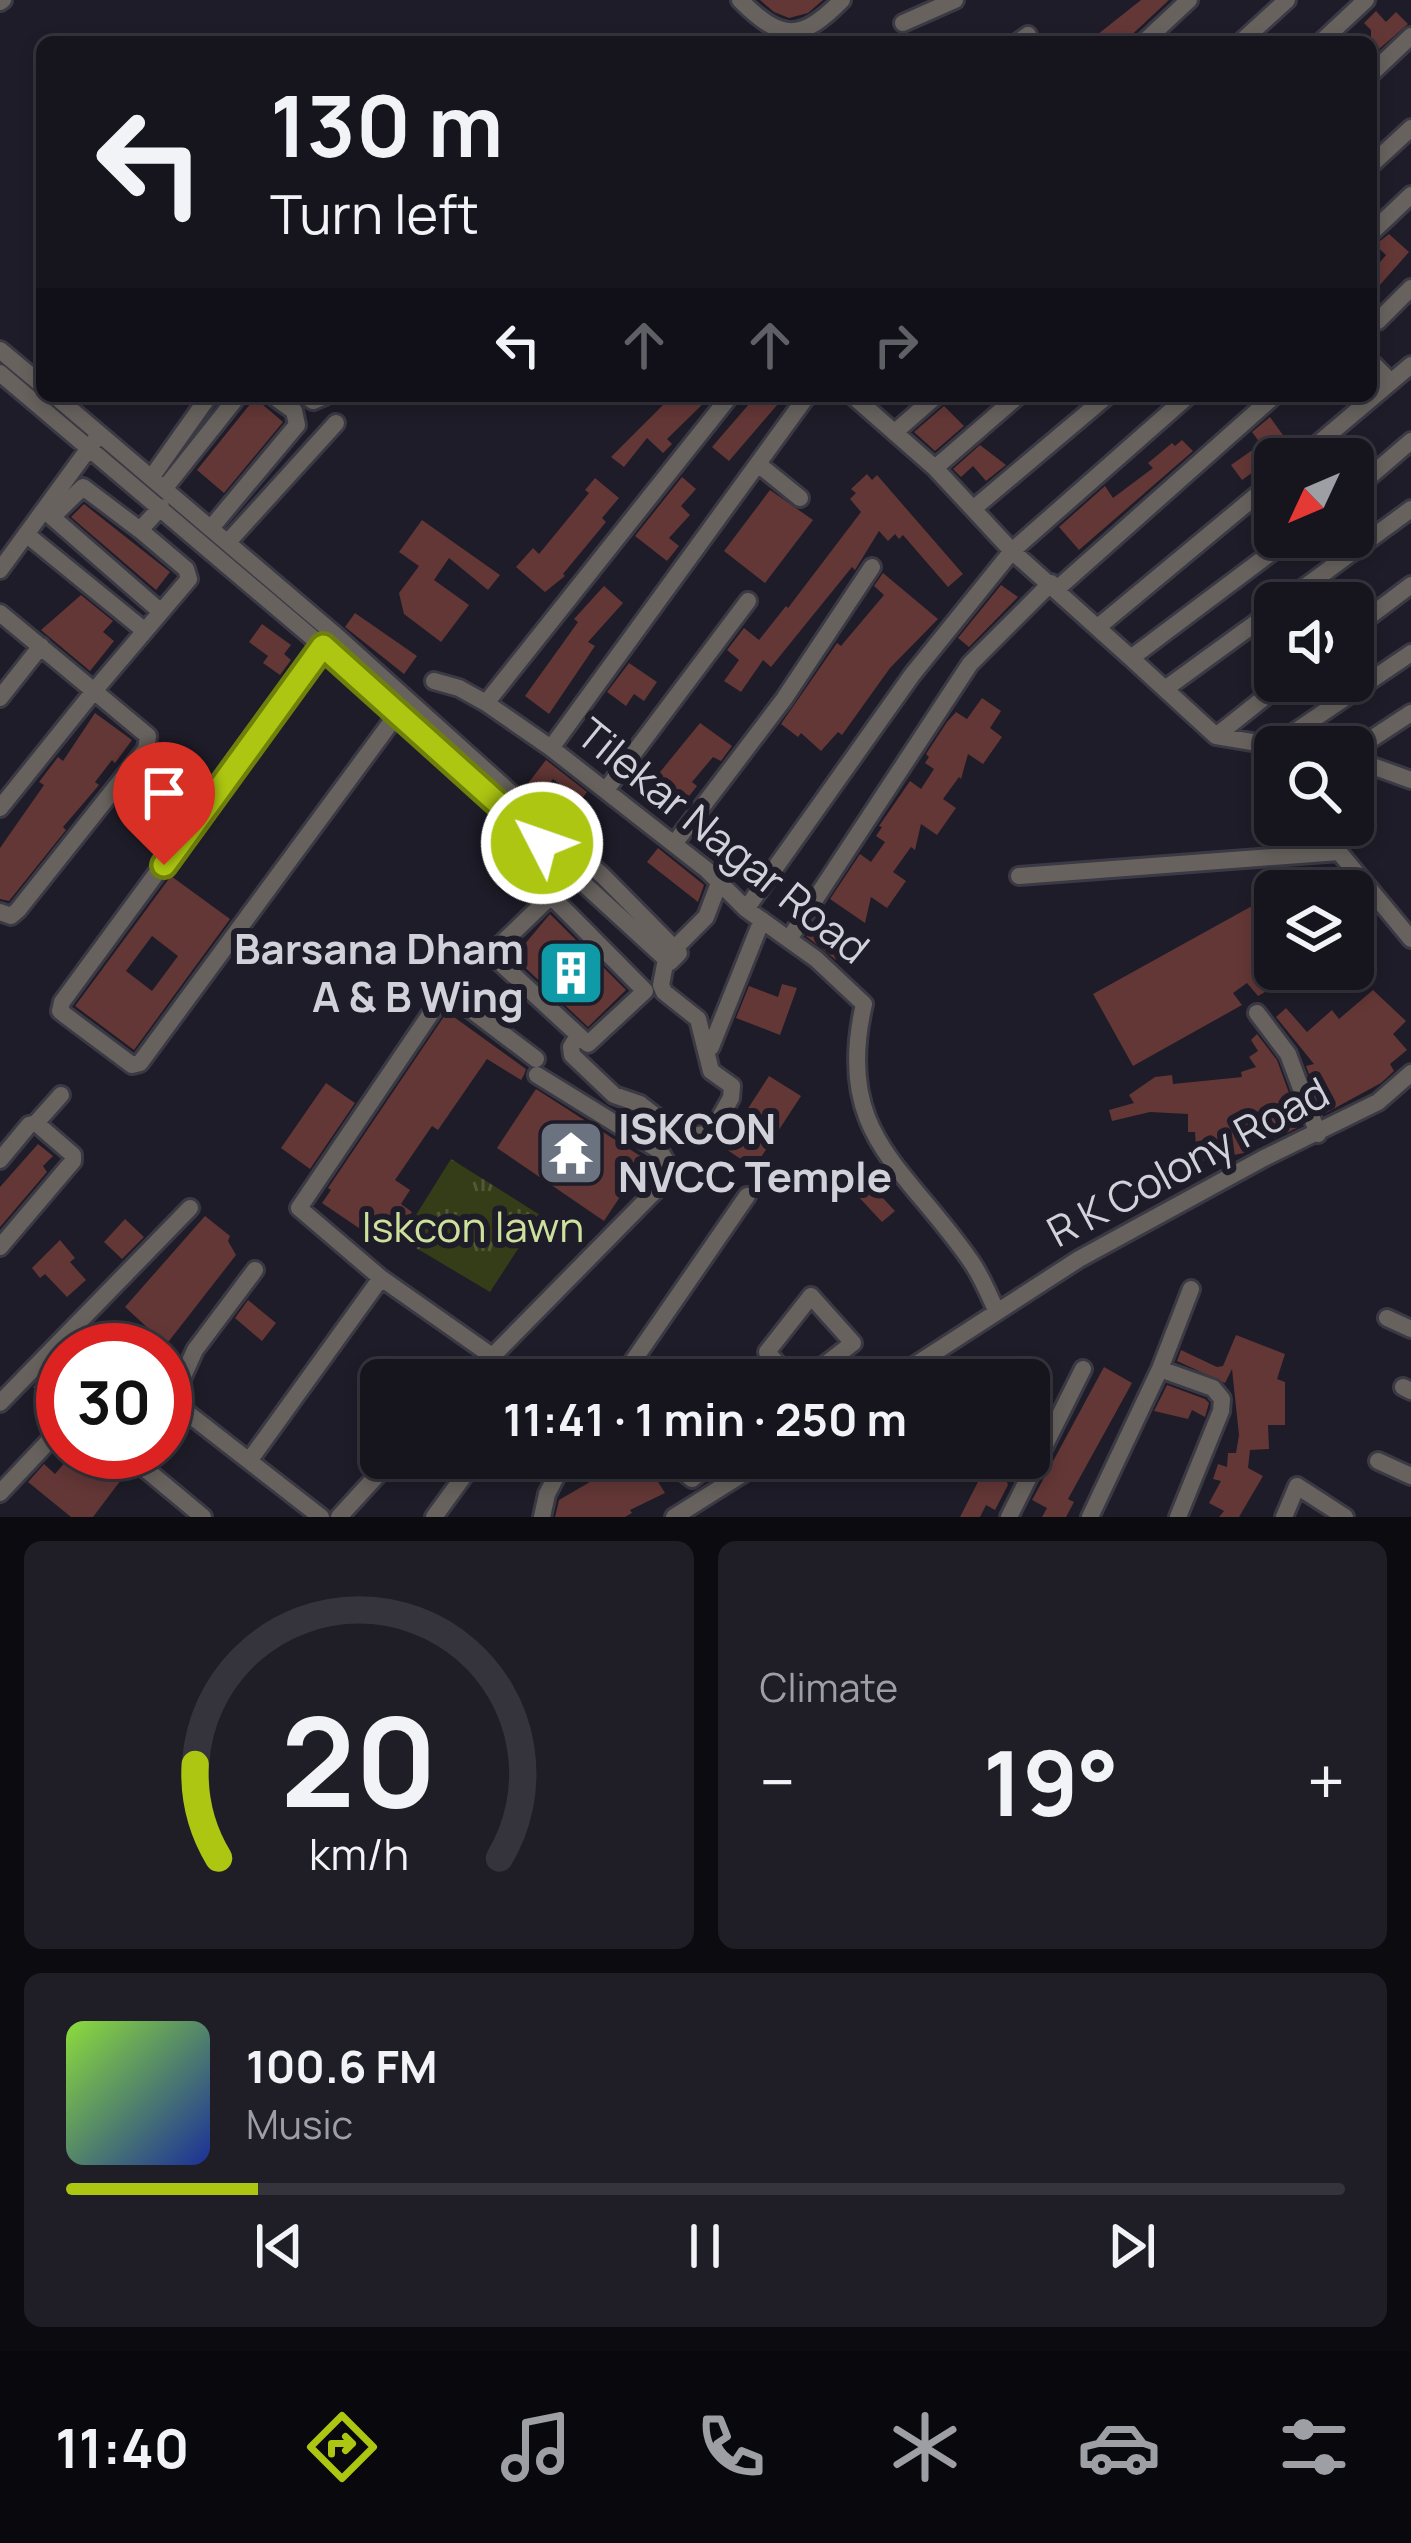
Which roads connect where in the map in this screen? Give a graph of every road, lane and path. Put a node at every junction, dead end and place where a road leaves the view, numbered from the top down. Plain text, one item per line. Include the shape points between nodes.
1 (740, 0) edge
2 (842, 0) edge
3 (955, 0) edge
4 (1189, 0) edge
5 (1287, 0) edge
6 (1366, 0) edge
7 (903, 23) dead end
8 (1150, 36) edge
9 (1248, 36) edge
10 (1327, 36) edge
11 (1411, 36) edge
12 (1377, 68) edge
13 (1411, 128) edge
14 (1377, 160) edge
15 (1411, 195) edge
16 (1377, 227) edge
17 (1411, 288) edge
18 (1377, 318) edge
19 (0, 350) edge
20 (1411, 365) edge
21 (1377, 368) edge
22 (0, 373) edge
23 (36, 380) edge
24 (1391, 382) junction
25 (1377, 394) edge
26 (36, 398) edge
27 (41, 402) edge
28 (60, 402) edge
29 (206, 402) edge
30 (233, 402) edge
31 (281, 402) edge
32 (725, 402) edge
33 (803, 402) edge
34 (867, 402) edge
35 (929, 402) edge
36 (1011, 402) edge
37 (1100, 402) edge
38 (1181, 402) edge
39 (1267, 402) edge
40 (1367, 402) edge
41 (336, 423) dead end
42 (895, 432) junction
43 (1325, 438) edge
44 (95, 440) junction
45 (1411, 441) edge
46 (758, 464) junction
47 (935, 468) junction
48 (1374, 473) edge
49 (159, 492) junction
50 (1254, 498) edge
51 (800, 499) dead end
52 (973, 509) junction
53 (1411, 509) edge
54 (211, 528) junction
55 (140, 530) junction
56 (26, 534) junction
57 (228, 542) junction
58 (1012, 550) junction
59 (1264, 558) edge
60 (872, 567) dead end
61 (0, 569) edge
62 (1312, 582) edge
63 (1411, 585) edge
64 (1054, 586) junction
65 (748, 602) dead end
66 (1374, 612) edge
67 (0, 613) edge
68 (161, 613) junction
69 (1254, 624) edge
70 (1099, 627) junction
71 (145, 631) junction
72 (328, 640) junction
73 (41, 646) junction
74 (1411, 653) edge
75 (1131, 658) junction
76 (434, 681) dead end
77 (1165, 689) junction
78 (94, 691) junction
79 (0, 698) edge
80 (1259, 702) edge
81 (485, 703) junction
82 (403, 707) junction
83 (1411, 713) edge
84 (1307, 726) edge
85 (1216, 736) junction
86 (1374, 740) edge
87 (1254, 742) edge
88 (551, 748) junction
89 (1374, 764) edge
90 (1411, 780) edge
91 (606, 790) junction
92 (0, 808) edge
93 (674, 844) junction
94 (580, 866) junction
95 (1018, 876) dead end
96 (719, 884) junction
97 (551, 896) junction
98 (0, 912) edge
99 (754, 914) junction
100 (789, 939) junction
101 (1411, 939) edge
102 (670, 954) junction
103 (1258, 1013) dead end
104 (578, 1036) junction
105 (711, 1047) dead end
106 (1411, 1073) edge
107 (61, 1095) dead end
108 (36, 1123) junction
109 (1318, 1134) junction
110 (0, 1160) edge
111 (747, 1196) dead end
112 (190, 1208) dead end
113 (0, 1247) edge
114 (255, 1270) dead end
115 (381, 1278) junction
116 (1191, 1289) dead end
117 (996, 1310) junction
118 (1387, 1318) dead end
119 (1411, 1329) edge
120 (492, 1356) junction
121 (489, 1359) edge
122 (634, 1359) edge
123 (923, 1359) edge
124 (1083, 1369) dead end
125 (1160, 1369) junction
126 (805, 1379) edge
127 (0, 1403) edge
128 (36, 1455) edge
129 (249, 1461) junction
130 (1378, 1461) dead end
131 (1411, 1477) edge
132 (157, 1479) edge
133 (372, 1479) edge
134 (461, 1479) edge
135 (555, 1479) edge
136 (731, 1479) edge
137 (0, 1493) edge
138 (203, 1517) edge
139 (321, 1517) edge
140 (339, 1517) edge
141 (434, 1517) edge
142 (542, 1517) edge
143 (674, 1517) edge
144 (1009, 1517) edge
145 (1090, 1517) edge
146 (1178, 1517) edge
147 (1284, 1517) edge
148 (1346, 1517) edge

1 - 2 street via 784,33 806,30
3 - 7 street
4 - 8 street
5 - 9 street
6 - 10 street
11 - 12 street
13 - 14 street
15 - 16 street
17 - 18 street
19 - 23 street
20 - 24 street
21 - 24 street
22 - 26 street
24 - 25 street
27 - 44 street
28 - 44 street
29 - 49 street
30 - 49 street
31 - 54 street via 297,425
32 - 81 street
33 - 46 street
34 - 42 street
35 - 42 street
36 - 47 street
37 - 52 street
38 - 58 street
39 - 64 street
40 - 43 street
41 - 57 street
42 - 47 street
44 - 49 street
44 - 49 street
44 - 56 street
45 - 48 street
46 - 51 street
46 - 88 street
47 - 52 street
49 - 54 street
49 - 55 street
49 - 72 street
50 - 70 street
52 - 58 street
53 - 62 street
54 - 57 street
55 - 68 street via 190,574
55 - 68 street via 83,487 52,517
56 - 61 street
56 - 71 street
57 - 72 street
58 - 64 street
58 - 99 street via 912,676
59 - 75 street
60 - 93 street
63 - 66 street
64 - 70 street
64 - 100 street via 970,664
65 - 91 street
67 - 73 street
68 - 71 street
69 - 77 street
70 - 75 street
71 - 78 street
72 - 82 street
72 - 82 street via 60,1011 132,1065 140,1063
73 - 78 street
73 - 79 street
74 - 84 street
75 - 77 street
76 - 81 street, Tilekar Nagar Road
77 - 85 street
78 - 92 street
78 - 98 street via 149,744 18,910
80 - 85 street
81 - 88 street, Tilekar Nagar Road
82 - 94 street
83 - 86 street
85 - 87 street
88 - 91 street, Tilekar Nagar Road
89 - 90 street
91 - 93 street, Tilekar Nagar Road
93 - 96 street, Tilekar Nagar Road
94 - 97 street
94 - 102 street
95 - 101 street via 1340,852
96 - 99 street, Tilekar Nagar Road
96 - 102 street via 706,917
97 - 104 street via 494,957
97 - 104 street via 644,992 588,1044
99 - 100 street, Tilekar Nagar Road
99 - 105 street
100 - 117 street, Tilekar Nagar Road via 864,1004 857,1093 865,1119 973,1263
102 - 104 street via 664,992 698,1019 710,1071 732,1086 711,1133 676,1132 614,1095 572,1055
103 - 109 street via 1288,1054
106 - 109 street, R K Colony Road via 1378,1102
107 - 108 street
108 - 110 street
108 - 113 street via 73,1161
109 - 117 street, R K Colony Road
111 - 122 street
112 - 127 street
114 - 129 street via 195,1350 172,1401
115 - 120 street
115 - 120 street via 298,1208 446,991 537,1067 660,1151 670,1168
115 - 129 street
116 - 125 street
117 - 123 street
118 - 119 street
120 - 121 street
124 - 144 street
125 - 145 street
125 - 146 street via 1222,1399
126 - 126 street via 767,1352 811,1296 853,1343
128 - 137 street
129 - 139 street
130 - 131 street
132 - 138 street
133 - 140 street
134 - 141 street
135 - 142 street
136 - 143 street
147 - 148 street via 1297,1486

